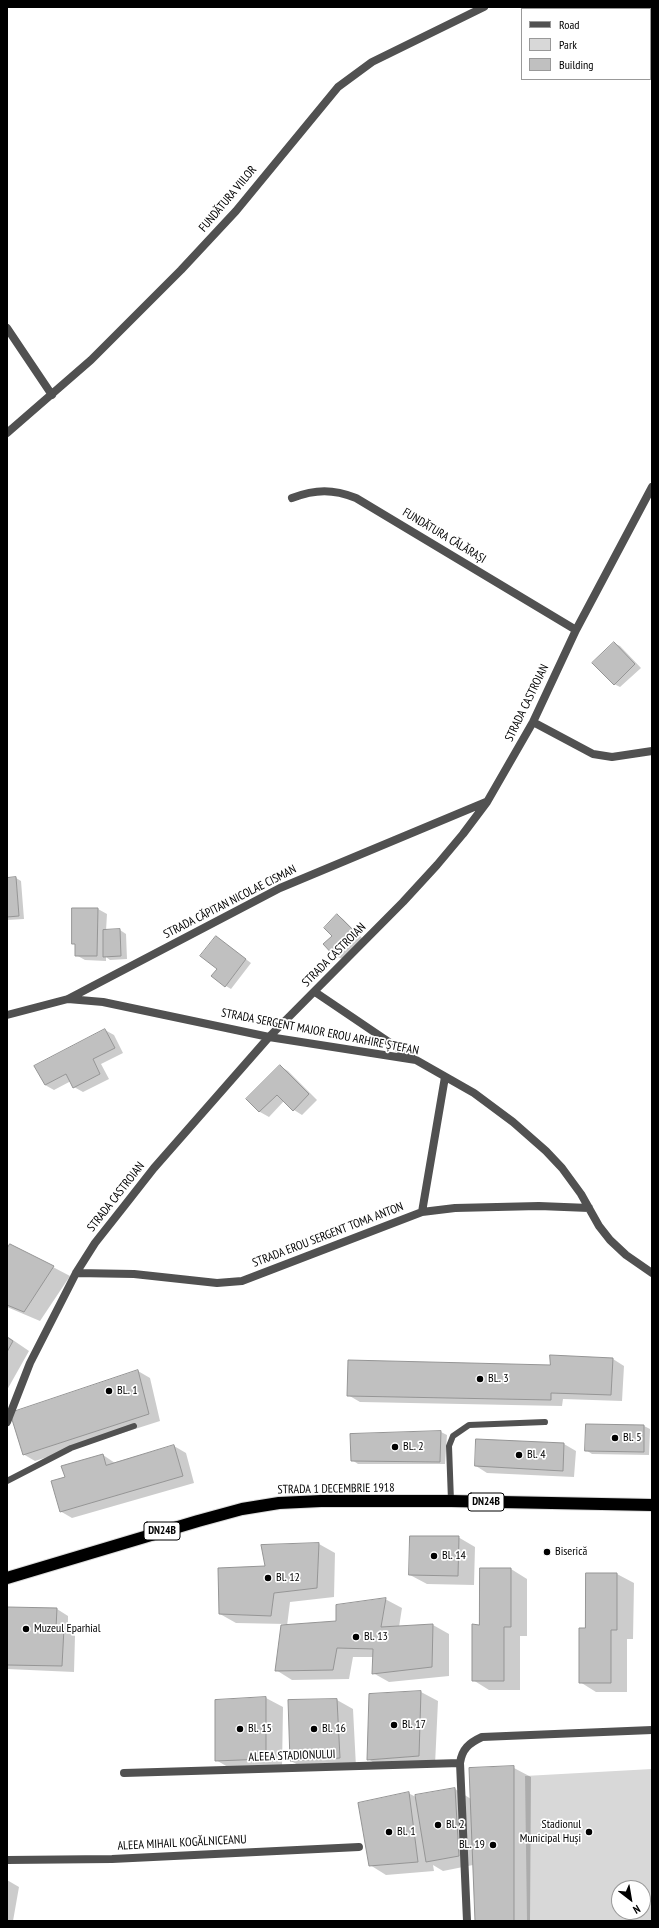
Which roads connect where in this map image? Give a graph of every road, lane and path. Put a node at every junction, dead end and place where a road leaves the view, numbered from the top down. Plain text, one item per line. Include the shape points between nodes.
1 (484, 7) edge
2 (7, 328) edge
3 (52, 395) junction
4 (7, 433) edge
5 (652, 487) edge
6 (292, 498) dead end
7 (576, 630) junction
8 (533, 722) junction
9 (652, 751) edge
10 (487, 802) junction
11 (315, 992) junction
12 (68, 999) junction
13 (7, 1015) edge
14 (269, 1037) junction
15 (416, 1060) junction
16 (445, 1077) junction
17 (589, 1208) junction
18 (422, 1212) junction
19 (76, 1273) junction
20 (652, 1273) edge
21 (7, 1422) edge
22 (544, 1422) dead end
23 (134, 1426) dead end
24 (7, 1481) edge
25 (451, 1501) junction
26 (652, 1505) edge
27 (7, 1578) edge
28 (652, 1730) edge
29 (460, 1763) junction
30 (124, 1773) dead end
31 (359, 1847) dead end
32 (7, 1860) edge
33 (467, 1921) edge

1 - 3 street, FUNDĂTURA VIILOR via 372,62 338,87 236,210 182,270 92,360
2 - 3 street
3 - 4 street, FUNDĂTURA VIILOR
5 - 7 street, STRADA CASTROIAN
6 - 7 street, FUNDĂTURA CĂLĂRAȘI via 325,490 356,498
7 - 8 street, STRADA CASTROIAN
8 - 9 street via 593,754 612,756
8 - 10 street, STRADA CASTROIAN
10 - 11 street, STRADA CASTROIAN via 418,886
10 - 12 street, STRADA CĂPITAN NICOLAE CISMAN via 280,888
11 - 14 street, STRADA CASTROIAN
11 - 15 street
12 - 13 street, STRADA CĂPITAN NICOLAE CISMAN
12 - 14 street, STRADA SERGENT MAJOR EROU ARHIRE ȘTEFAN via 103,1002
14 - 15 street, STRADA SERGENT MAJOR EROU ARHIRE ȘTEFAN
14 - 19 street, STRADA CASTROIAN via 154,1168 95,1243
15 - 16 street, STRADA SERGENT MAJOR EROU ARHIRE ȘTEFAN
16 - 17 street, STRADA SERGENT MAJOR EROU ARHIRE ȘTEFAN via 474,1093 546,1151 562,1168
16 - 18 street
17 - 18 street, STRADA EROU SERGENT TOMA ANTON via 455,1208
17 - 20 street, STRADA SERGENT MAJOR EROU ARHIRE ȘTEFAN via 610,1240
18 - 19 street, STRADA EROU SERGENT TOMA ANTON via 242,1281 217,1283 134,1274
19 - 21 street, STRADA CASTROIAN via 30,1363
22 - 25 lane via 469,1425 453,1436 449,1446
23 - 24 lane via 71,1448
25 - 26 highway, STRADA 1 DECEMBRIE 1918 / DN24B
25 - 27 highway, STRADA 1 DECEMBRIE 1918 / DN24B via 321,1501 279,1503 242,1509
28 - 29 street via 482,1737 468,1745
29 - 30 street, ALEEA STADIONULUI
29 - 33 street
31 - 32 street, ALEEA MIHAIL KOGĂLNICEANU via 112,1859

